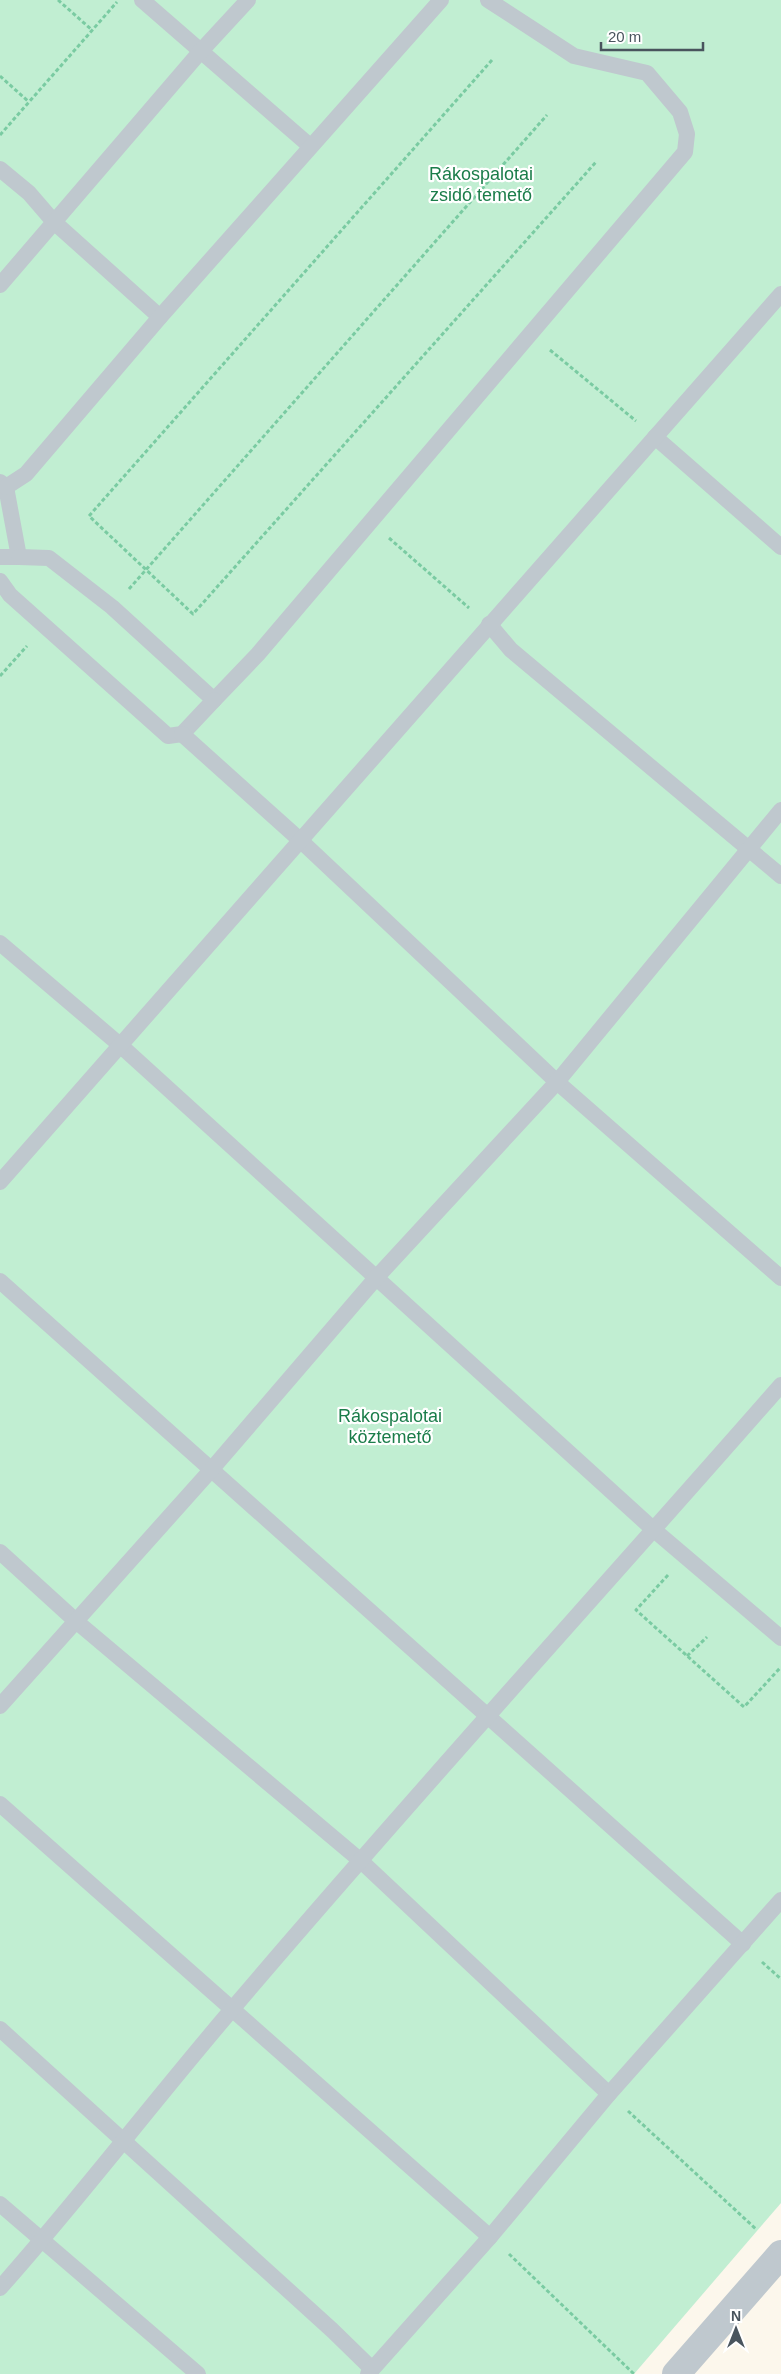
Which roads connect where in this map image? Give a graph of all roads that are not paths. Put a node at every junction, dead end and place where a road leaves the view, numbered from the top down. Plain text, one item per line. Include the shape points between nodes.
1 (142, 0) edge
2 (248, 0) edge
3 (441, 0) edge
4 (488, 0) edge
5 (200, 52) junction
6 (310, 146) junction
7 (0, 169) edge
8 (54, 222) junction
9 (0, 285) edge
10 (781, 294) edge
11 (160, 317) junction
12 (655, 437) junction
13 (3, 484) edge
14 (781, 547) edge
15 (19, 557) junction
16 (0, 558) edge
17 (0, 582) edge
18 (489, 624) junction
19 (214, 700) junction
20 (182, 734) junction
21 (781, 810) edge
22 (300, 840) junction
23 (748, 848) junction
24 (781, 876) edge
25 (0, 943) edge
26 (120, 1045) junction
27 (557, 1082) junction
28 (0, 1182) edge
29 (376, 1278) junction
30 (781, 1278) edge
31 (0, 1281) edge
32 (781, 1385) edge
33 (211, 1470) junction
34 (654, 1530) junction
35 (0, 1552) edge
36 (77, 1622) junction
37 (781, 1638) edge
38 (0, 1706) edge
39 (486, 1715) junction
40 (0, 1804) edge
41 (361, 1861) junction
42 (781, 1900) edge
43 (743, 1944) junction
44 (233, 2008) junction
45 (0, 2029) edge
46 (609, 2094) junction
47 (123, 2142) junction
48 (0, 2204) edge
49 (490, 2236) junction
50 (41, 2242) junction
51 (781, 2254) edge
52 (0, 2288) edge
53 (370, 2371) edge
54 (198, 2374) edge
55 (676, 2374) edge

1 - 5 lane
2 - 5 lane
3 - 6 lane
4 - 19 lane via 574,56 647,73 680,112 688,134 685,152 258,654
5 - 6 lane
5 - 8 lane
6 - 11 lane
7 - 8 lane via 29,193
8 - 9 lane
8 - 11 lane
10 - 12 lane
11 - 13 lane via 26,474
12 - 14 lane
12 - 18 lane
13 - 15 lane
15 - 16 lane
15 - 19 lane via 50,558 112,607
17 - 20 lane via 10,596 168,736
18 - 22 lane
18 - 23 lane via 511,650
19 - 20 lane
20 - 22 lane
21 - 23 lane
22 - 26 lane
22 - 27 lane
23 - 24 lane
23 - 27 lane
25 - 26 lane
26 - 28 lane
26 - 29 lane
27 - 29 lane
27 - 30 lane
29 - 33 lane
29 - 34 lane
31 - 33 lane
32 - 34 lane
33 - 36 lane
33 - 39 lane
34 - 37 lane
34 - 39 lane
35 - 36 lane
36 - 38 lane
36 - 41 lane
39 - 41 lane
39 - 43 lane
40 - 44 lane
41 - 44 lane
41 - 46 lane
42 - 43 lane
43 - 46 lane
44 - 47 lane
44 - 49 lane
45 - 47 lane
46 - 49 lane
47 - 50 lane
47 - 53 lane via 332,2330
48 - 50 lane
49 - 53 lane
50 - 52 lane
50 - 54 lane
51 - 55 street

